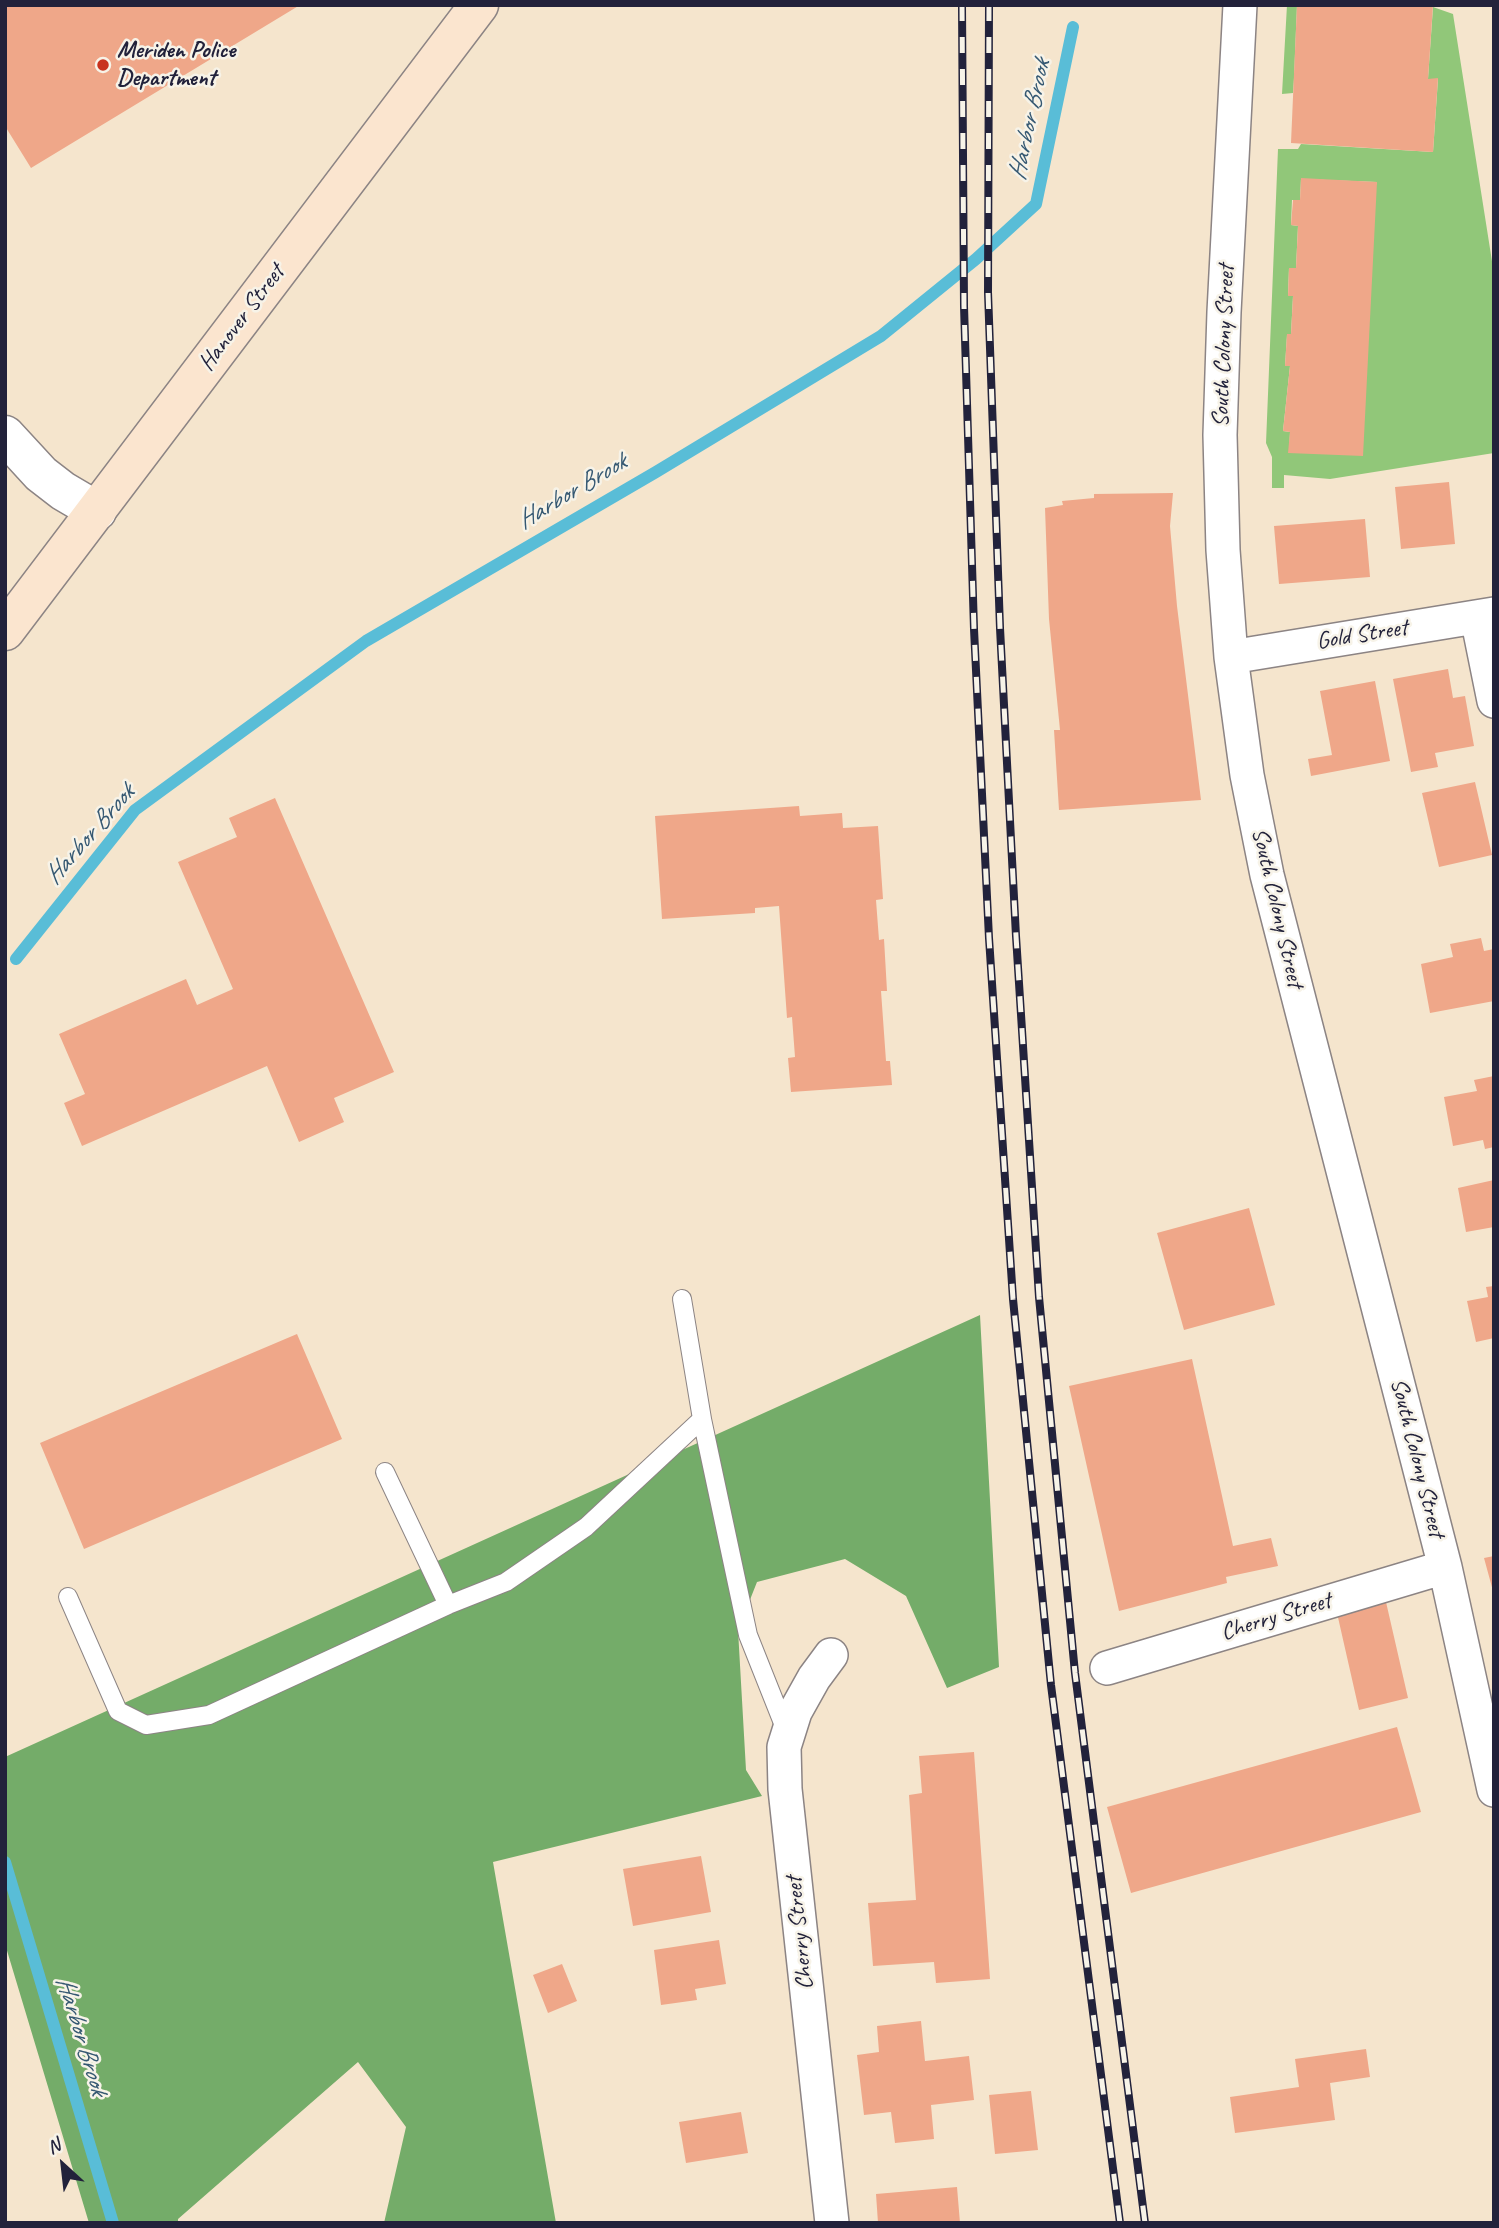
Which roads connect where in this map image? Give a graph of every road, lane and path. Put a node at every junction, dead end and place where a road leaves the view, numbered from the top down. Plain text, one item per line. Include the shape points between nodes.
1 (478, 5) edge
2 (1240, 5) edge
3 (5, 435) edge
4 (97, 512) junction
5 (1485, 616) edge
6 (5, 631) edge
7 (1231, 657) junction
8 (1494, 701) edge
9 (682, 1299) dead end
10 (702, 1419) junction
11 (385, 1472) dead end
12 (1445, 1567) junction
13 (68, 1597) dead end
14 (449, 1605) junction
15 (831, 1655) dead end
16 (1107, 1668) dead end
17 (788, 1736) junction
18 (1494, 1790) edge
19 (832, 2223) edge

1 - 4 main road, Hanover Street
2 - 7 street, South Colony Street via 1220,435
3 - 4 street via 41,474
4 - 6 main road, Hanover Street
5 - 7 street, Gold Street
5 - 8 street
7 - 12 street, South Colony Street via 1267,875
9 - 10 lane
10 - 14 lane via 586,1527 506,1581
10 - 17 lane via 748,1635
11 - 14 lane
12 - 16 street, Cherry Street
12 - 18 street, South Colony Street
13 - 14 lane via 118,1712 145,1726 209,1715
15 - 17 street, Cherry Street via 795,1712
17 - 19 street, Cherry Street via 785,1789

